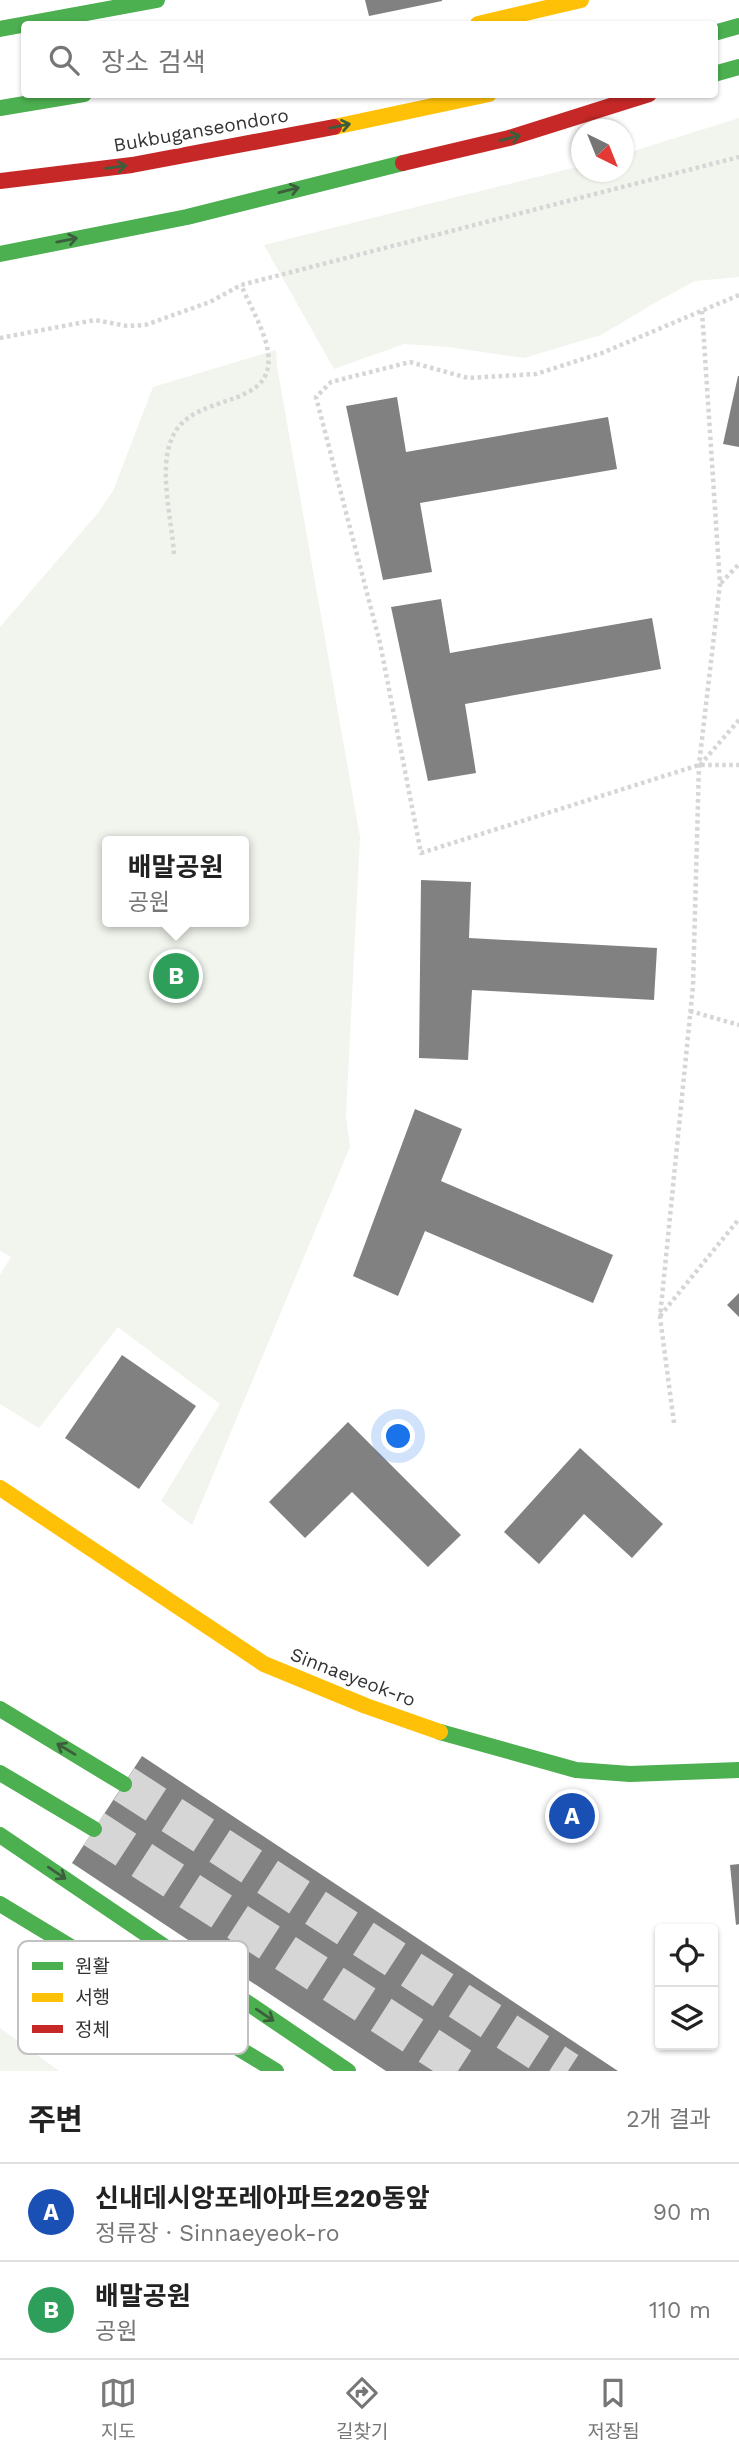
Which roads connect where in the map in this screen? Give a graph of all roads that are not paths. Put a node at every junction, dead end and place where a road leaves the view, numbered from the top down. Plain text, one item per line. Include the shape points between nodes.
1 (157, 0) edge
2 (580, 0) edge
3 (43, 21) edge
4 (491, 21) edge
5 (21, 25) edge
6 (739, 26) edge
7 (0, 29) edge
8 (718, 32) edge
9 (739, 67) edge
10 (718, 73) edge
11 (60, 98) edge
12 (470, 98) edge
13 (636, 98) edge
14 (0, 108) edge
15 (0, 181) edge
16 (0, 254) edge
17 (0, 1488) edge
18 (0, 1709) edge
19 (739, 1770) edge
20 (0, 1773) edge
21 (124, 1784) tunnel mouth
22 (94, 1829) tunnel mouth
23 (0, 1835) edge
24 (0, 1904) edge
25 (61, 1941) edge
26 (156, 1941) edge
27 (248, 2003) edge
28 (248, 2054) edge
29 (276, 2071) edge
30 (348, 2071) edge

1 - 3 main road
2 - 4 main road
5 - 7 main road
6 - 8 main road
9 - 10 main road
11 - 14 main road
15 -> 12 main road, Bukbuganseondoro via 145,163
16 -> 13 main road via 187,217 509,138
17 - 19 main road, Sinnaeyeok-ro via 264,1664 366,1706 455,1737 576,1770 630,1774
21 -> 18 main road
20 - 22 main road
23 -> 26 main road
24 - 25 main road
27 -> 30 main road
28 - 29 main road

